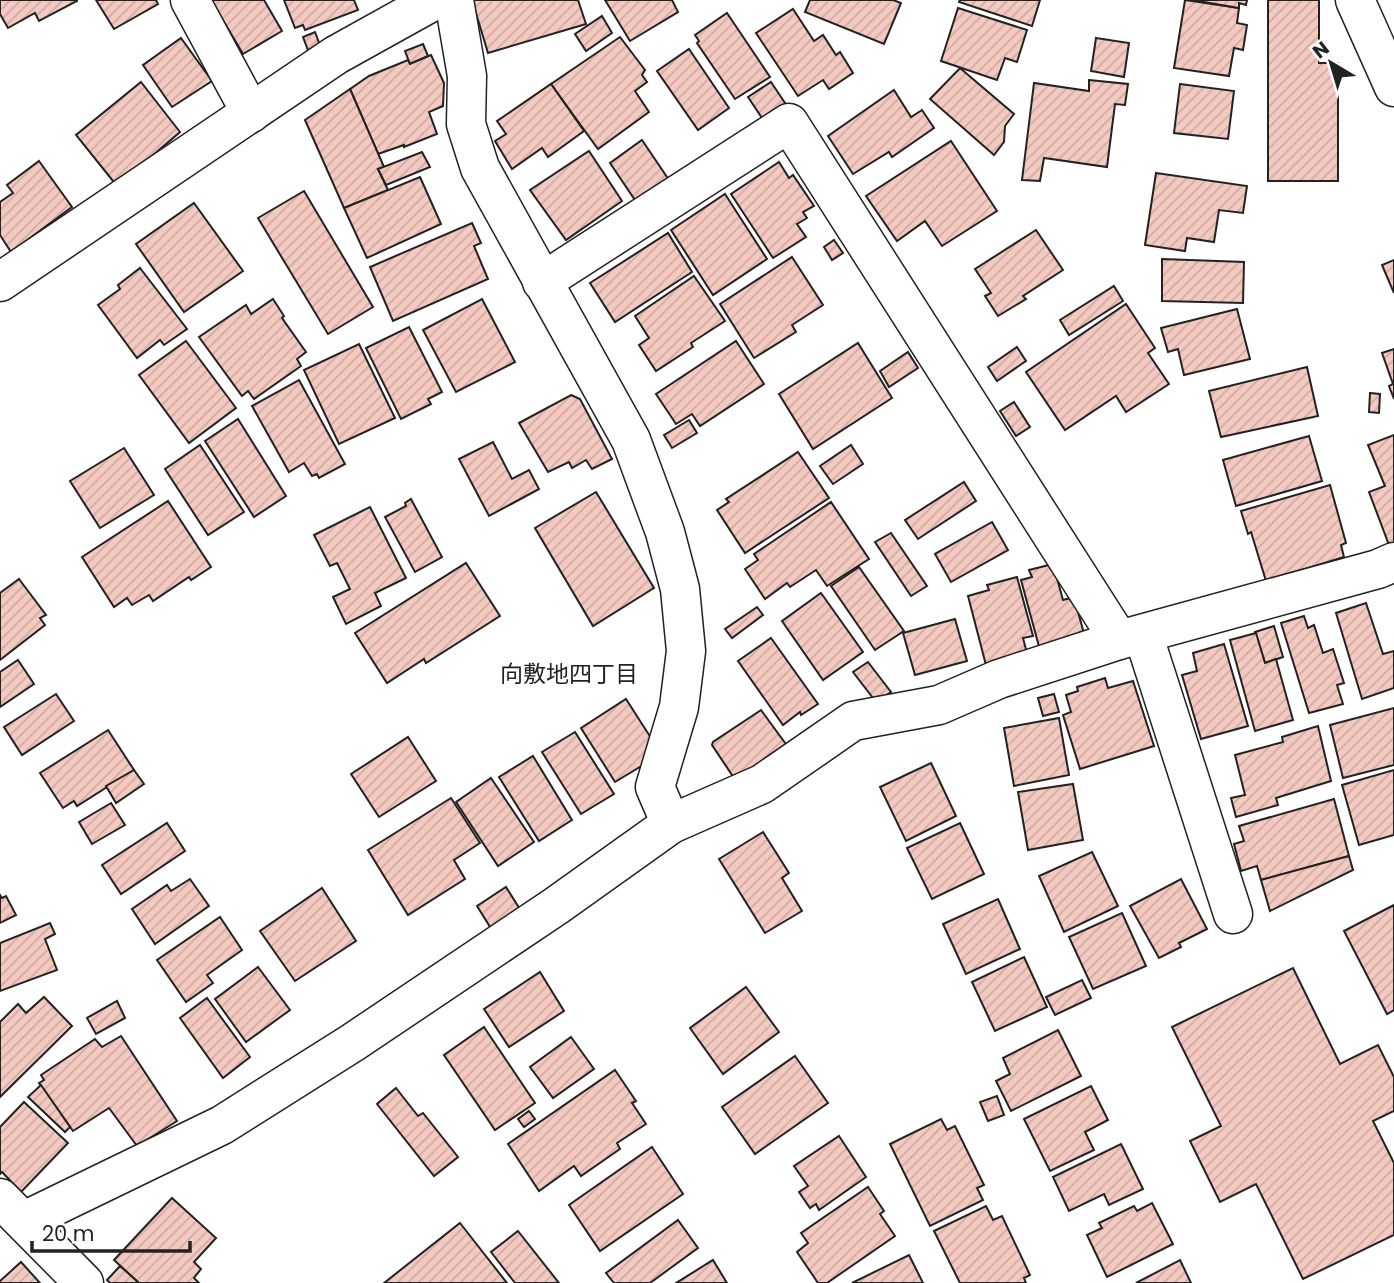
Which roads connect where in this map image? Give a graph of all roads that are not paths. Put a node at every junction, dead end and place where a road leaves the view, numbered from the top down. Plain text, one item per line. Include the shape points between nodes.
1 (190, 0) edge
2 (435, 0) edge
3 (454, 0) edge
4 (1354, 0) edge
5 (1394, 87) edge
6 (251, 113) junction
7 (0, 282) edge
8 (542, 282) junction
9 (1394, 562) edge
10 (1131, 637) junction
11 (671, 824) junction
12 (1233, 914) dead end
13 (12, 1210) edge
14 (84, 1283) edge

1 - 6 street
2 - 6 street via 335,55
3 - 8 street via 467,76 466,124 480,168
4 - 5 street
6 - 7 street
8 - 10 street via 789,123
8 - 11 street via 631,440 680,589 685,651 678,707 655,787
9 - 10 street
10 - 11 street via 999,679 939,705 853,721 762,784
10 - 12 street
11 - 13 street via 352,1044 222,1125
13 - 14 street

